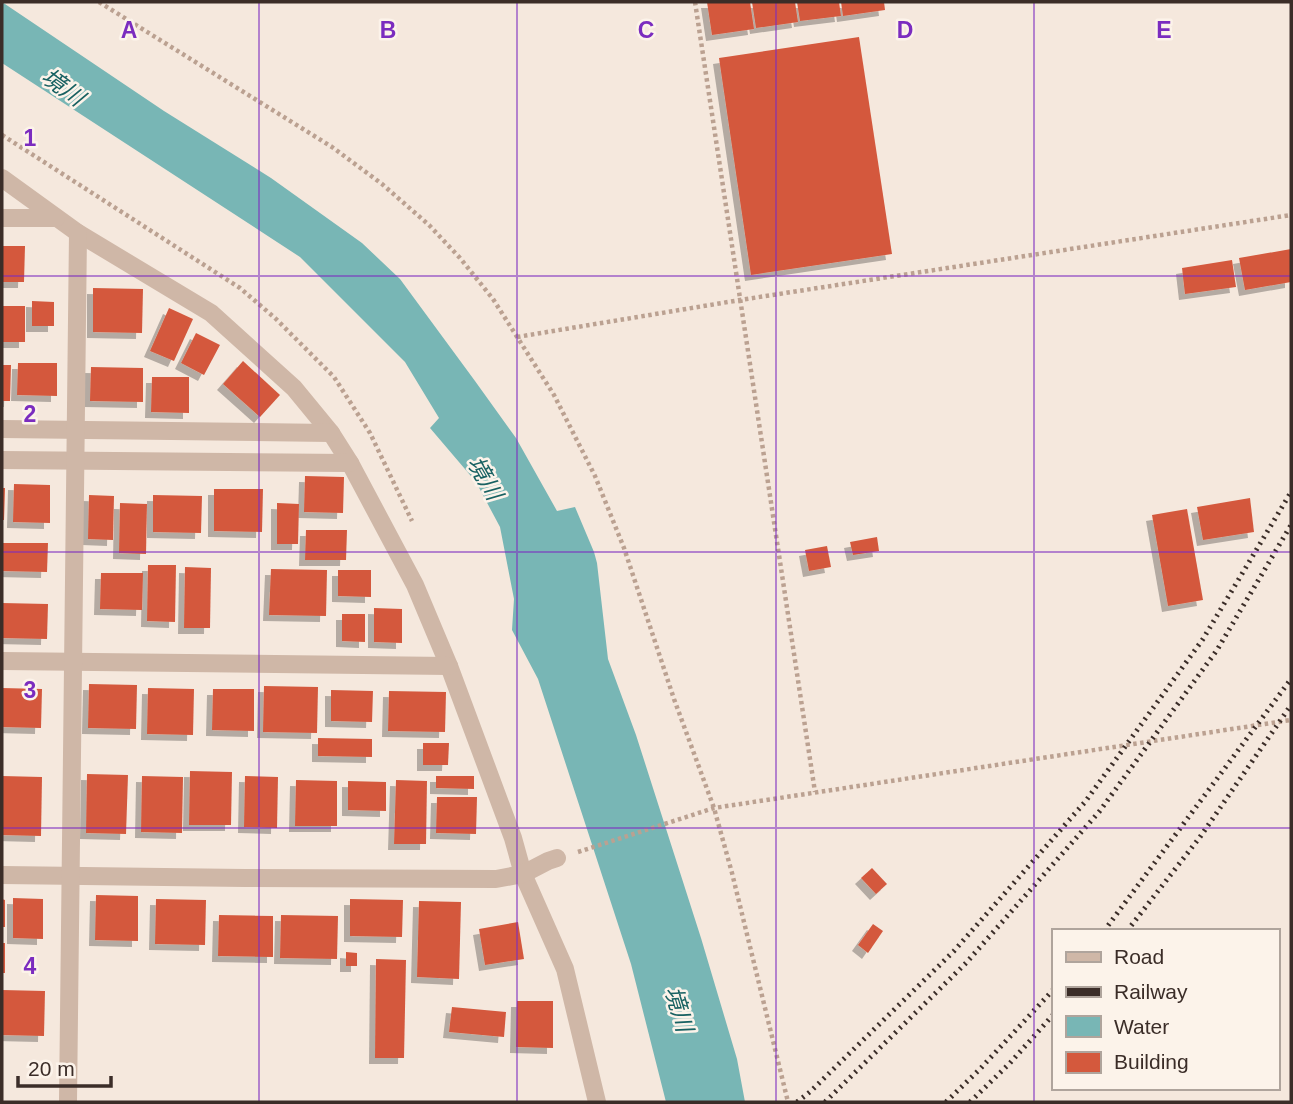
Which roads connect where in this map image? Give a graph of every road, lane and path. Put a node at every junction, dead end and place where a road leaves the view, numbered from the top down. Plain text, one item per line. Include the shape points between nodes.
1 (99, 2) edge
2 (695, 2) edge
3 (2, 178) edge
4 (1291, 215) edge
5 (2, 218) edge
6 (56, 218) junction
7 (78, 233) junction
8 (740, 300) junction
9 (517, 337) junction
10 (2, 429) edge
11 (75, 430) junction
12 (331, 433) junction
13 (2, 460) edge
14 (75, 461) junction
15 (350, 463) junction
16 (2, 660) edge
17 (73, 662) junction
18 (449, 666) junction
19 (1291, 720) edge
20 (814, 792) junction
21 (714, 808) junction
22 (557, 858) joint
23 (2, 874) edge
24 (523, 874) junction
25 (71, 876) junction
26 (68, 1102) edge
27 (597, 1102) edge
28 (788, 1102) edge

1 - 9 path via 321,140 382,184 460,258
2 - 8 path
3 - 6 street
4 - 8 path
5 - 6 street
6 - 7 street
7 - 11 street
7 - 12 street via 211,313 294,388
8 - 9 path
8 - 20 path
9 - 21 path via 554,395 595,476
10 - 11 street
11 - 12 street
11 - 14 street
12 - 15 street
13 - 14 street
14 - 15 street
14 - 17 street
15 - 18 street via 415,585
16 - 17 street
17 - 18 street
17 - 25 street
18 - 24 street
19 - 20 path
20 - 21 path
21 - 22 path
21 - 28 path
22 - 24 street
23 - 25 street
24 - 25 street via 496,879
24 - 27 street via 565,969
25 - 26 street

